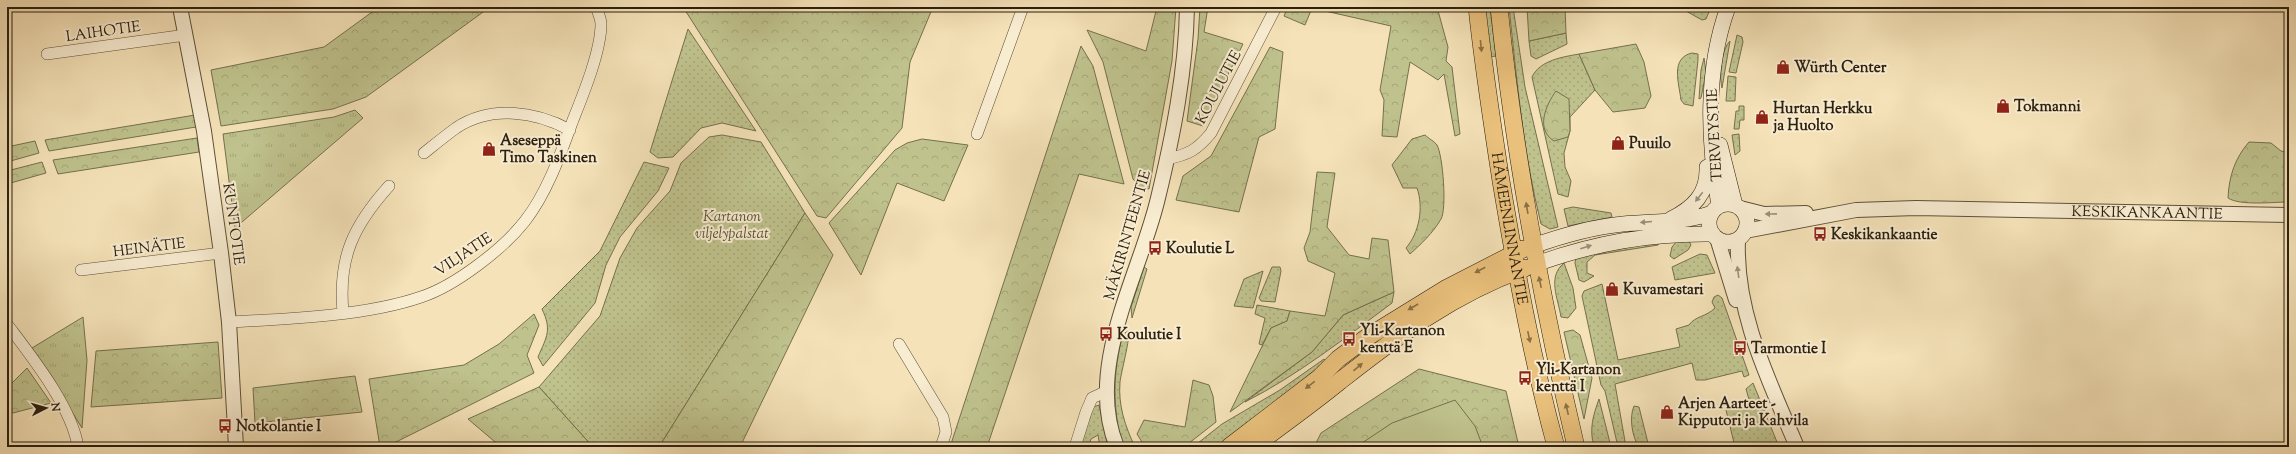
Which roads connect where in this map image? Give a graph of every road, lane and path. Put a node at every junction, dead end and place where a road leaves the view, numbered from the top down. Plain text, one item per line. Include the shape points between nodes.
1 (180, 7) edge
2 (596, 7) edge
3 (1023, 7) edge
4 (1187, 7) edge
5 (1276, 7) edge
6 (1477, 7) edge
7 (1499, 7) edge
8 (1728, 7) edge
9 (186, 34) junction
10 (47, 54) dead end
11 (1714, 59) junction
12 (570, 130) junction
13 (977, 134) dead end
14 (424, 153) dead end
15 (1166, 159) junction
16 (389, 186) dead end
17 (1738, 207) junction
18 (1716, 210) junction
19 (1838, 213) junction
20 (2289, 215) edge
21 (1669, 221) junction
22 (1715, 236) junction
23 (1742, 236) junction
24 (1533, 246) junction
25 (221, 253) junction
26 (1513, 253) junction
27 (1536, 264) junction
28 (81, 270) dead end
29 (1516, 271) junction
30 (343, 312) junction
31 (229, 322) junction
32 (7, 324) edge
33 (1752, 337) junction
34 (899, 344) dead end
35 (1107, 391) junction
36 (1267, 435) edge
37 (78, 447) edge
38 (236, 447) edge
39 (941, 447) edge
40 (1075, 447) edge
41 (1117, 447) edge
42 (1229, 447) edge
43 (1253, 447) edge
44 (1556, 447) edge
45 (1576, 447) edge
46 (1797, 447) edge

1 - 9 street, KUNTOTIE
2 - 12 street, VILJATIE via 601,23 600,37 587,84
3 - 13 street
4 - 15 street, MÄKIRINTEENTIE via 1178,102
5 - 15 street, KOULUTIE via 1211,133 1199,147
6 -> 26 main road, HÄMEENLINNANTIE via 1483,66
24 -> 7 main road, HÄMEENLINNANTIE via 1507,89
8 - 11 main road, TERVEYSTIE
9 - 10 street, LAIHOTIE
9 - 25 street, KUNTOTIE via 204,131
11 - 17 main road, TERVEYSTIE via 1717,66 1720,145
11 - 18 main road, TERVEYSTIE via 1710,120
11 -> 21 main road, TERVEYSTIE via 1709,74 1703,115 1706,188 1688,210
12 - 14 street via 550,119 504,113 479,117 457,128
12 - 30 street, VILJATIE via 560,158 526,221 501,247 474,268 422,297 391,306
15 - 35 street, MÄKIRINTEENTIE via 1152,221 1110,357
16 - 30 street via 357,227 347,254 341,288
17 - 18 main road
19 -> 17 street, KESKIKANKAANTIE via 1764,214
17 - 23 main road via 1747,221
18 - 21 main road via 1694,219
18 - 22 main road via 1710,224
19 - 20 street, KESKIKANKAANTIE via 1916,208
19 - 23 street, KESKIKANKAANTIE
21 -> 24 main road via 1621,224
22 - 23 main road via 1727,242
27 -> 22 main road via 1593,245 1623,240 1665,235
22 - 33 street via 1742,321
33 -> 23 street via 1737,262
24 - 26 main road
24 - 27 main road, HÄMEENLINNANTIE
25 - 28 street, HEINÄTIE
25 - 31 street, KUNTOTIE
26 - 29 main road, HÄMEENLINNANTIE
26 -> 36 main road via 1447,288 1372,334 1338,359
27 - 29 main road
45 -> 27 main road, HÄMEENLINNANTIE
36 -> 29 main road via 1409,328 1452,301
29 -> 44 main road, HÄMEENLINNANTIE via 1539,384
30 - 31 street, VILJATIE
31 - 38 street, KUNTOTIE
32 - 37 street via 37,364 69,418
33 - 46 street
34 - 39 street via 943,417 946,432
35 - 40 street via 1092,398
35 - 41 street, MÄKIRINTEENTIE via 1108,414
36 - 42 main road
36 - 43 main road

